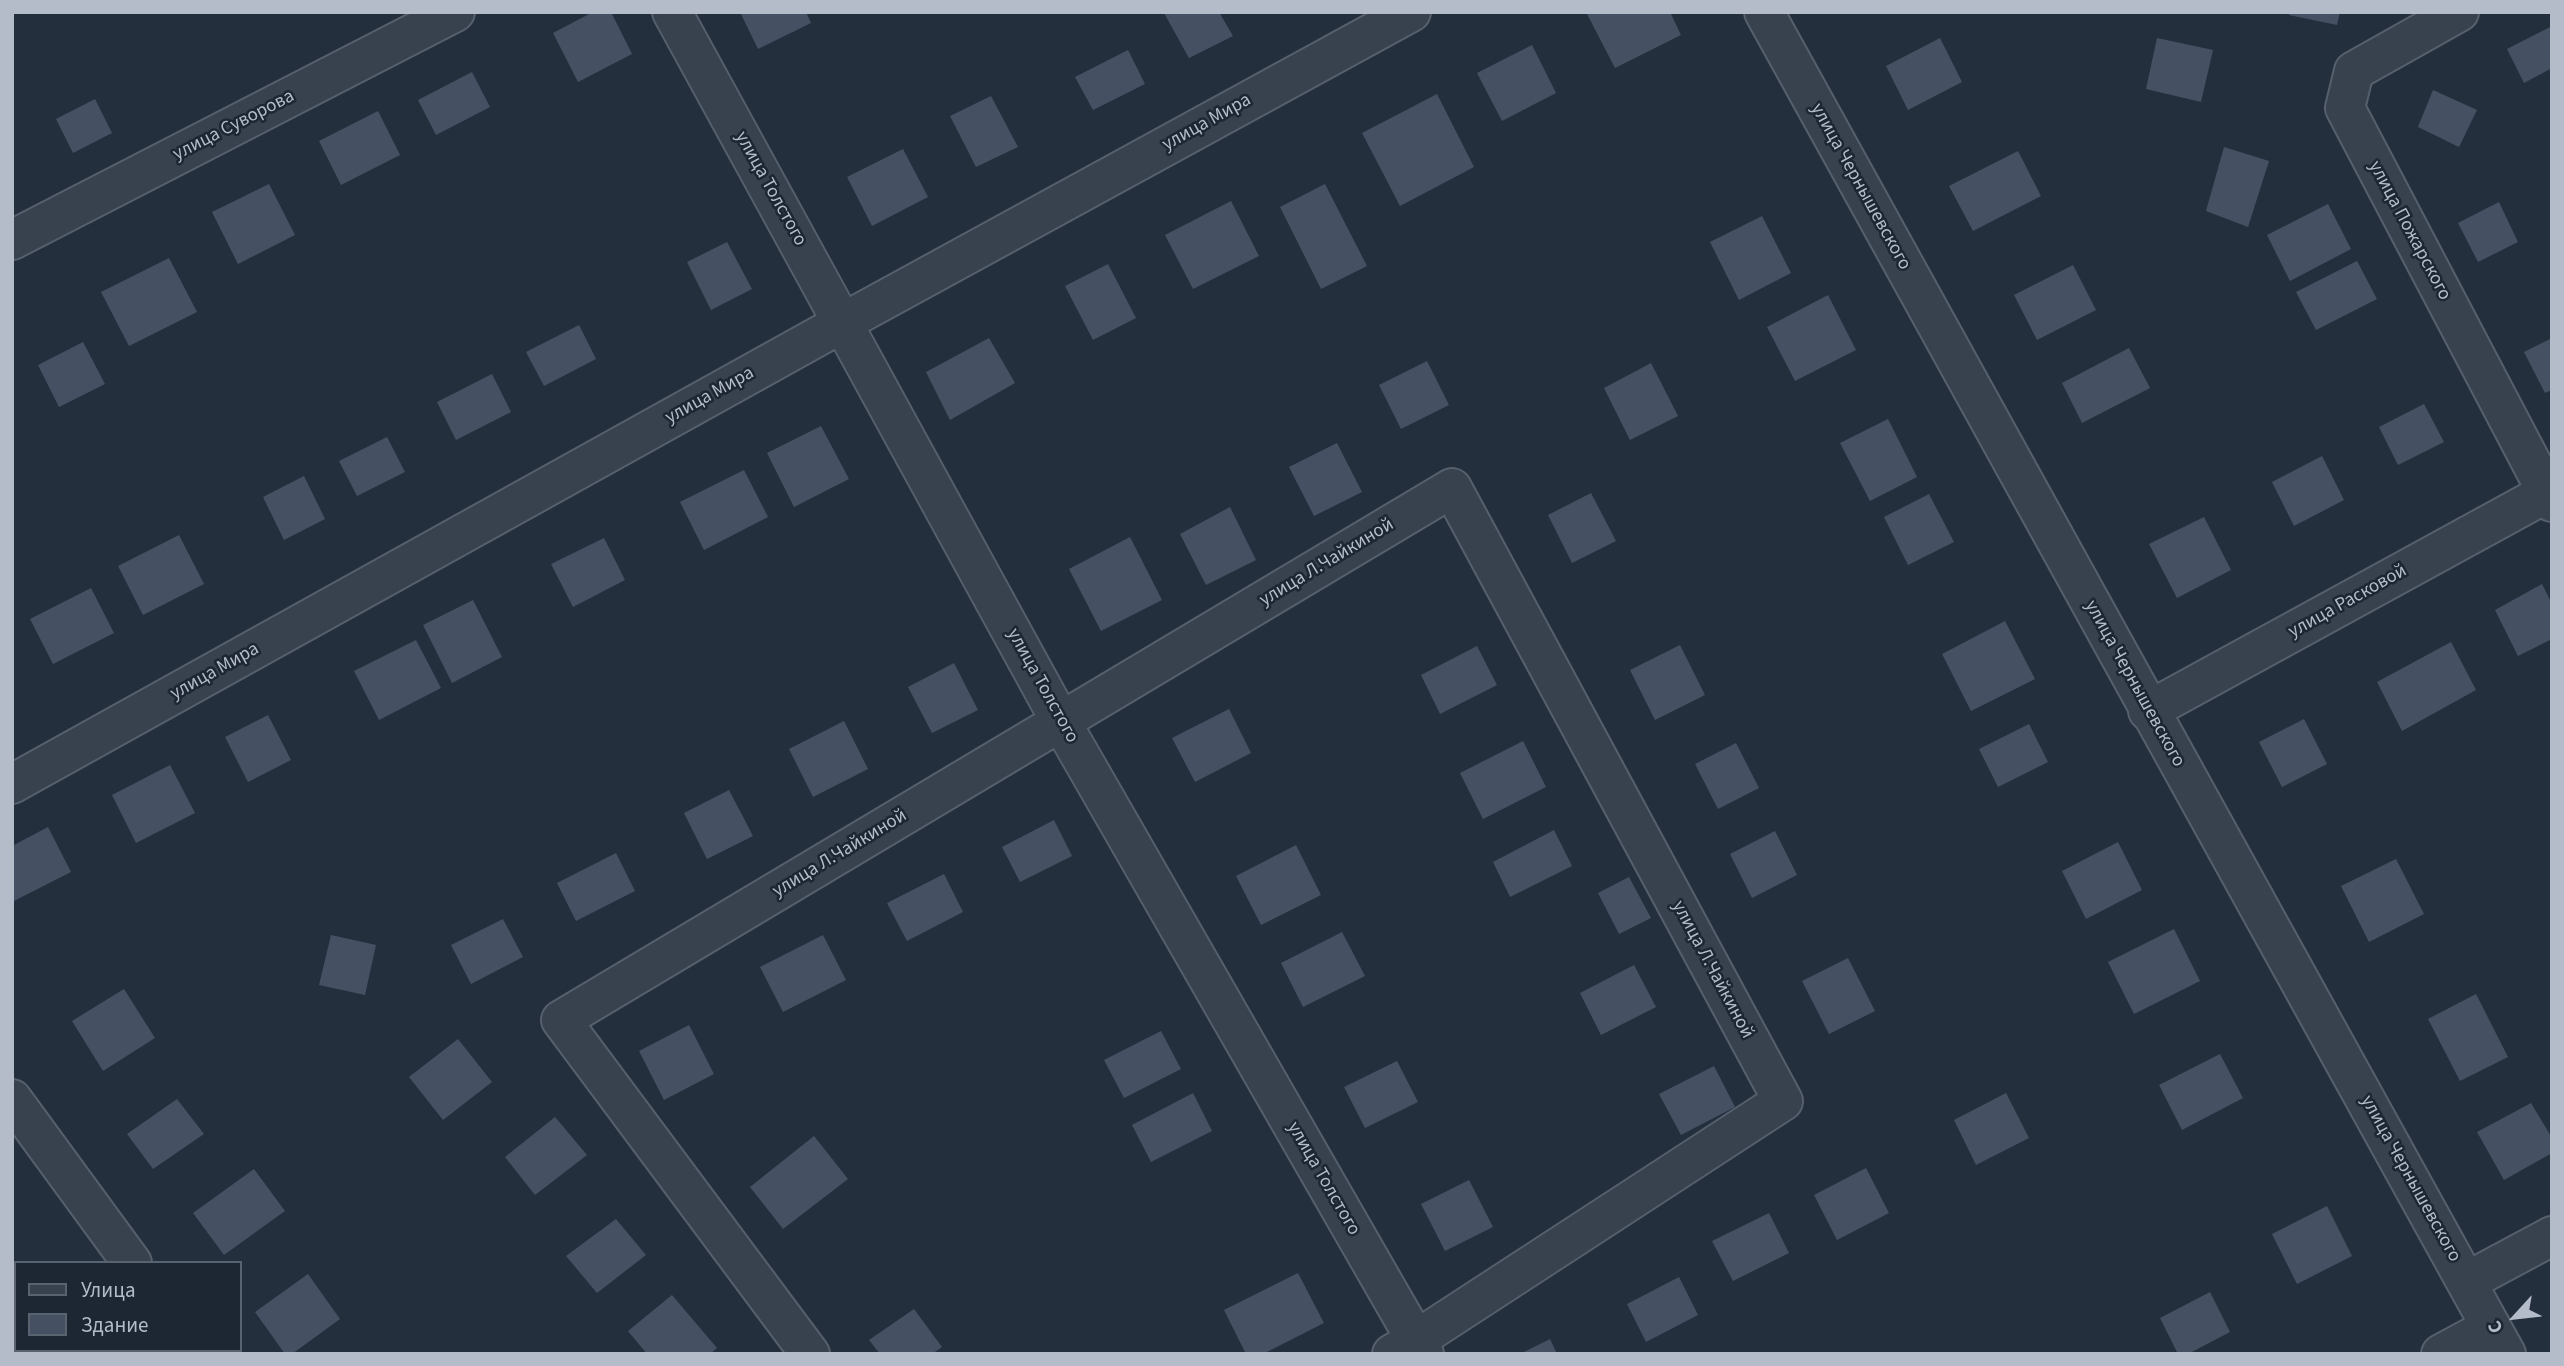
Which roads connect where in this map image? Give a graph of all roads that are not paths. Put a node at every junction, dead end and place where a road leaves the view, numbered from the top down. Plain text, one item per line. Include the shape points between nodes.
1 (455, 12) edge
2 (672, 12) edge
3 (1411, 12) edge
4 (1764, 12) edge
5 (2459, 12) edge
6 (12, 240) edge
7 (844, 323) junction
8 (2550, 495) edge
9 (2148, 710) junction
10 (1061, 722) junction
11 (12, 784) edge
12 (12, 1099) edge
13 (2552, 1236) edge
14 (131, 1261) edge
15 (2468, 1281) junction
16 (2499, 1340) edge
17 (1411, 1349) edge
18 (810, 1354) edge
19 (2441, 1354) edge

1 - 6 street, улица Суворова
2 - 7 street, улица Толстого
3 - 7 street, улица Мира
4 - 9 street, улица Чернышевского
5 - 8 street, улица Пожарского via 2354,71 2345,108
7 - 10 street, улица Толстого
7 - 11 street, улица Мира
8 - 9 street, улица Расковой
9 - 15 street, улица Чернышевского
10 - 17 street, улица Толстого
10 - 17 street, улица Л.Чайкиной via 1452,488 1783,1101
10 - 18 street, улица Л.Чайкиной via 561,1020
12 - 14 street
13 - 15 street
15 - 16 street, улица Чернышевского
16 - 19 street

